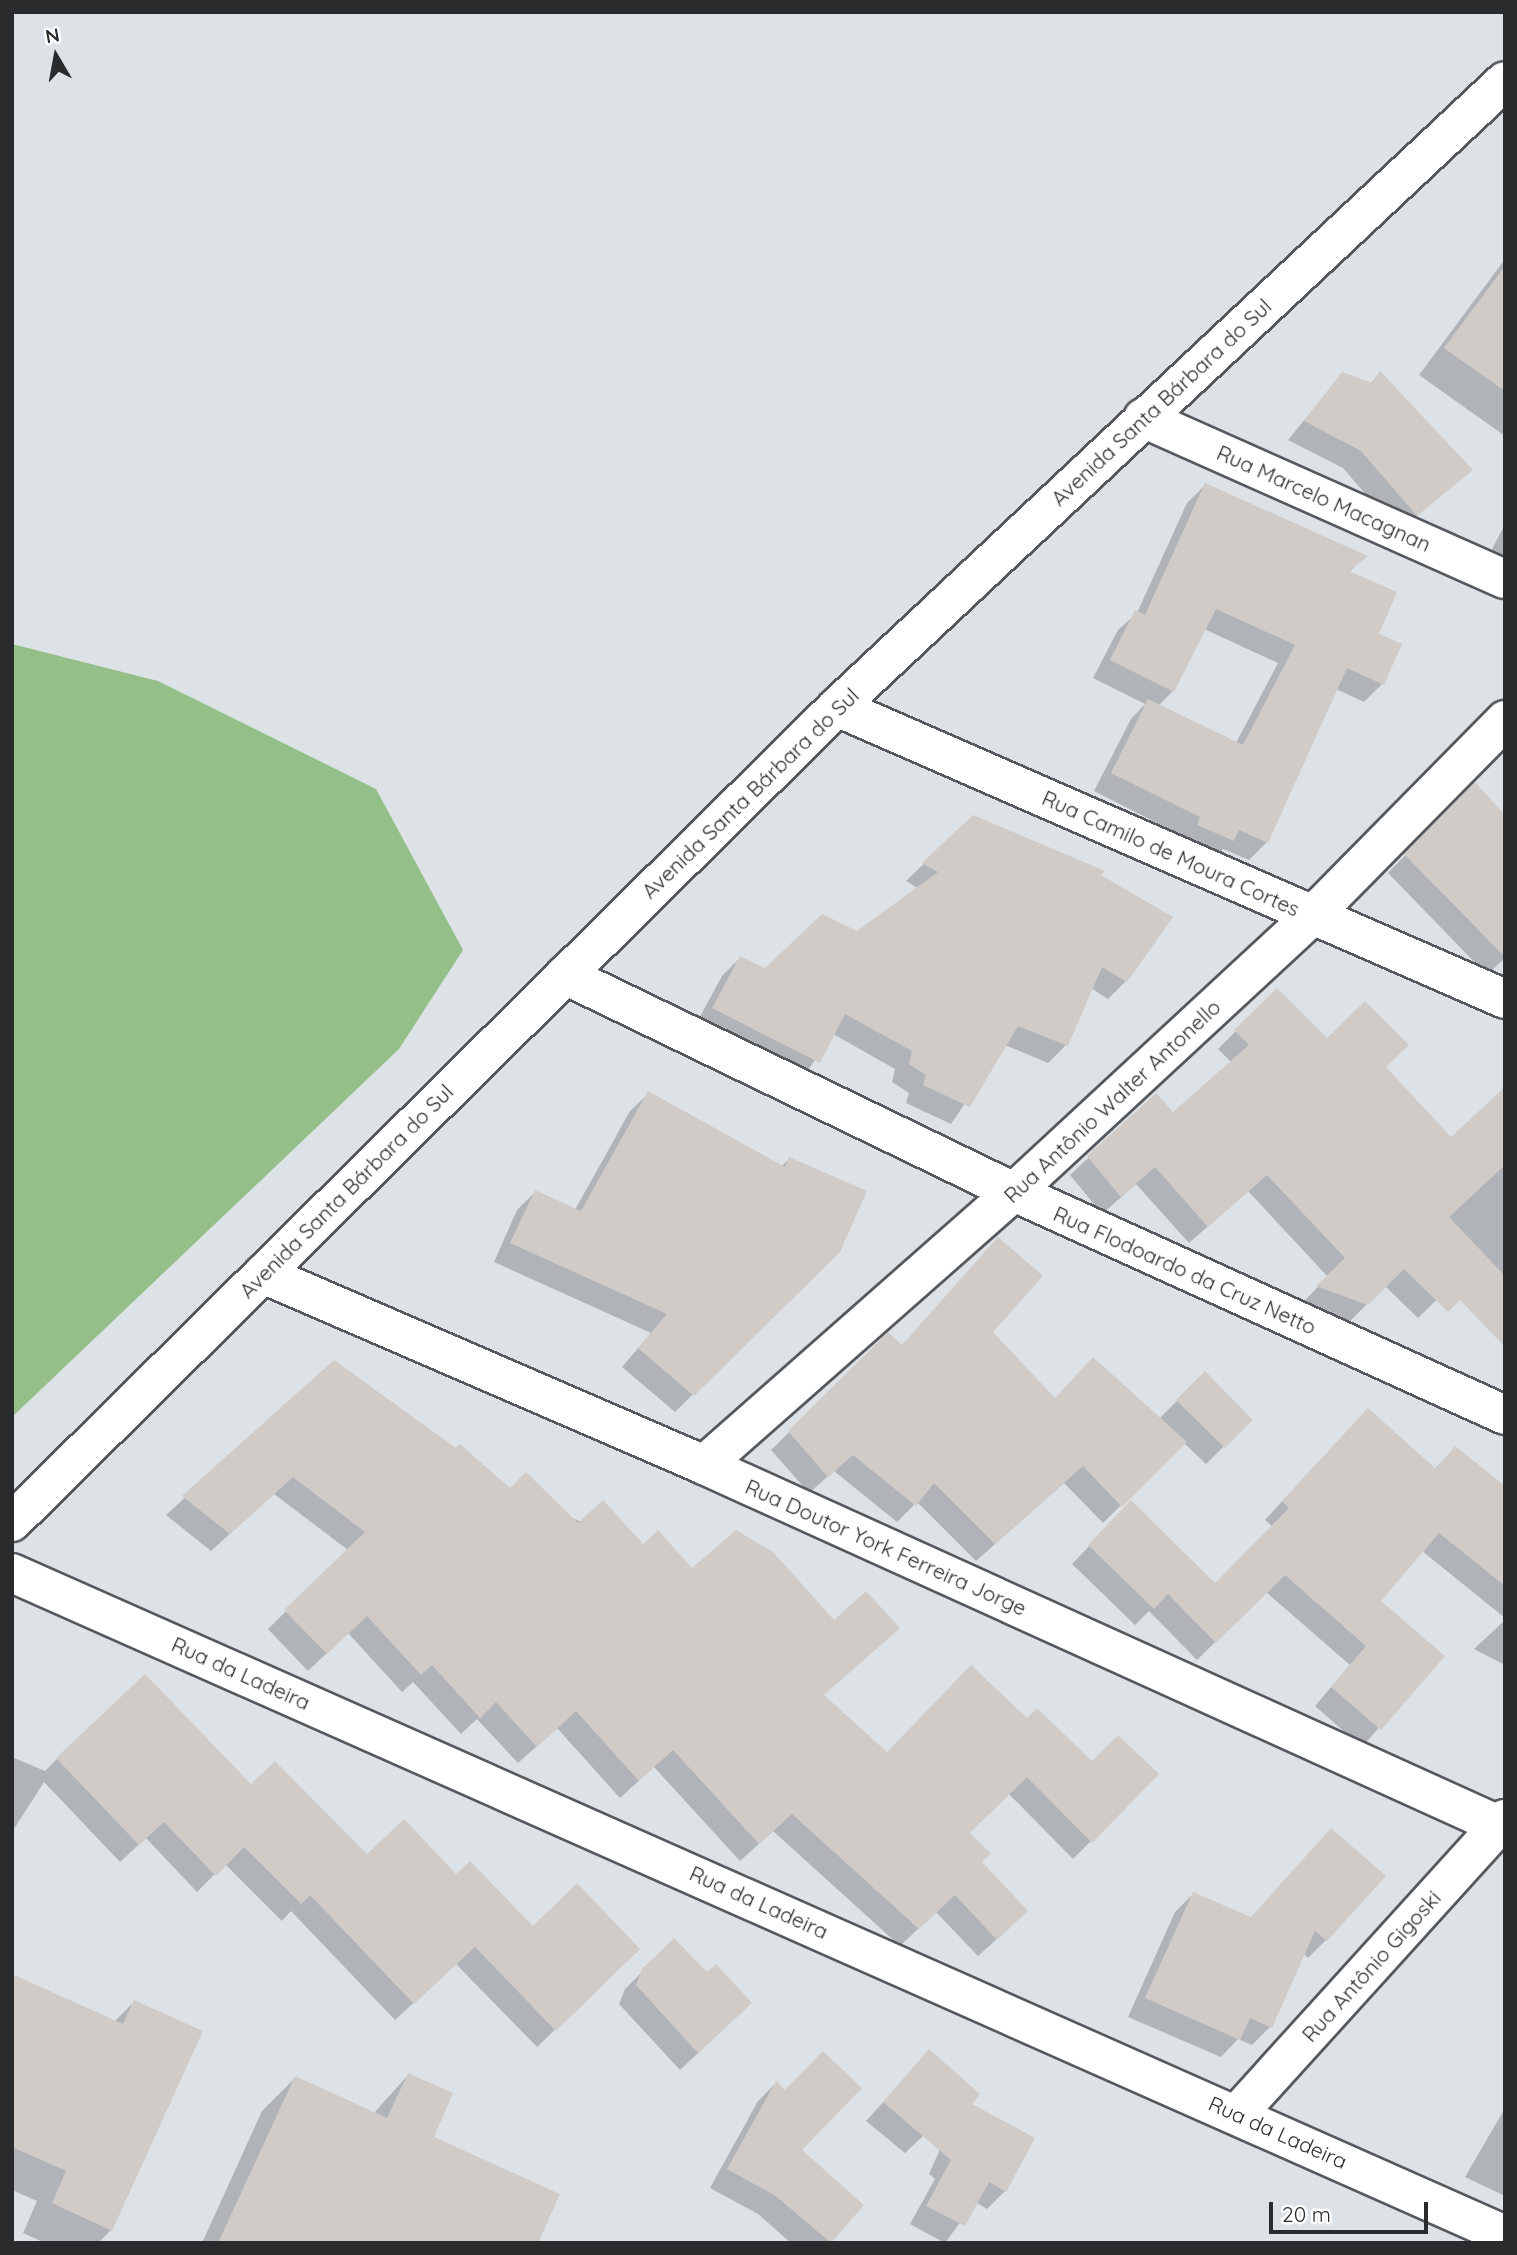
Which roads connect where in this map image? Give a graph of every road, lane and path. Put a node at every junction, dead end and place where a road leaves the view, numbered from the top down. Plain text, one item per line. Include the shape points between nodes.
1 (1505, 81) edge
2 (1143, 418) junction
3 (1505, 579) edge
4 (837, 707) junction
5 (1505, 720) edge
6 (1313, 915) junction
7 (565, 975) junction
8 (1505, 999) edge
9 (1014, 1192) junction
10 (263, 1274) junction
11 (1505, 1415) edge
12 (704, 1465) junction
13 (12, 1522) edge
14 (12, 1573) edge
15 (1503, 1824) edge
16 (1238, 2113) junction
17 (1505, 2235) edge

1 - 2 street, Avenida Santa Bárbara do Sul
2 - 3 street, Rua Marcelo Macagnan
2 - 4 street, Avenida Santa Bárbara do Sul
4 - 6 street, Rua Camilo de Moura Cortes
4 - 7 street, Avenida Santa Bárbara do Sul
5 - 6 street, Rua Antônio Walter Antonello
6 - 8 street, Rua Camilo de Moura Cortes
6 - 9 street, Rua Antônio Walter Antonello
7 - 9 street, Rua Flodoardo da Cruz Netto
7 - 10 street, Avenida Santa Bárbara do Sul
9 - 11 street, Rua Flodoardo da Cruz Netto
9 - 12 street, Rua Antônio Walter Antonello
10 - 12 street, Rua Doutor York Ferreira Jorge
10 - 13 street, Avenida Santa Bárbara do Sul
12 - 15 street, Rua Doutor York Ferreira Jorge
14 - 16 street, Rua da Ladeira
15 - 16 street, Rua Antônio Gigoski
16 - 17 street, Rua da Ladeira

